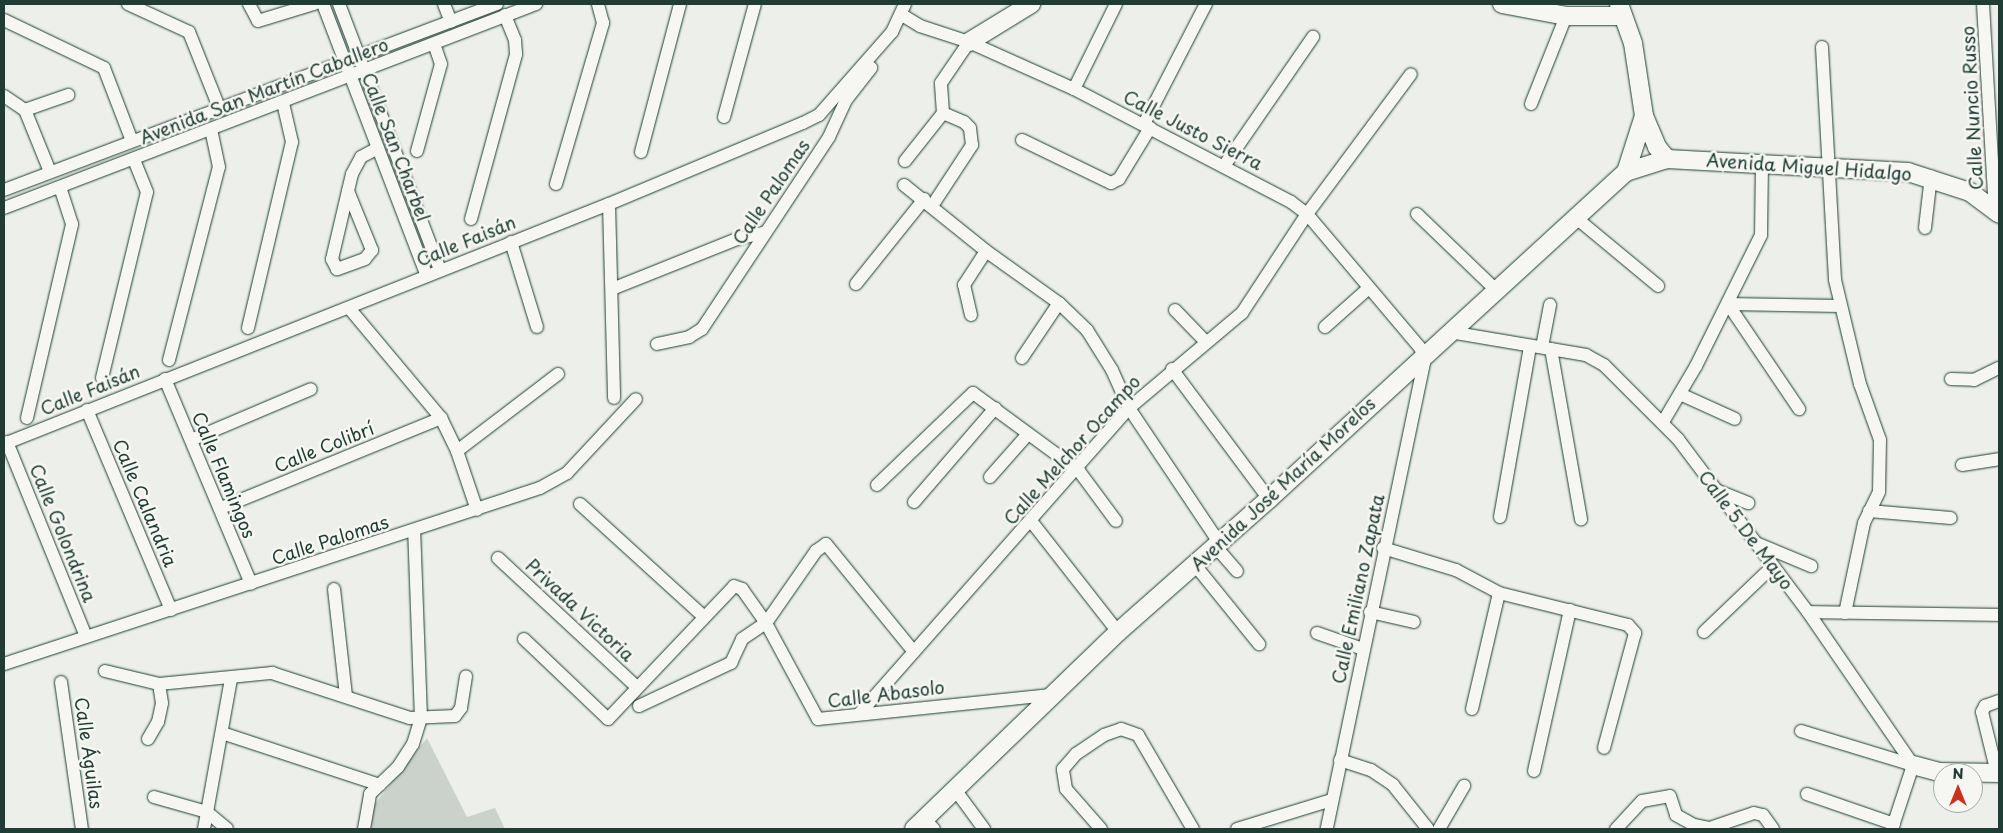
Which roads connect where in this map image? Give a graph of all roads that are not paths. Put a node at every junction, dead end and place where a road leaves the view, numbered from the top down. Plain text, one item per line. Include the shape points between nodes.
1 (128, 4) edge
2 (249, 4) edge
3 (314, 4) edge
4 (323, 4) edge
5 (339, 4) edge
6 (444, 4) edge
7 (497, 4) edge
8 (536, 4) edge
9 (598, 4) edge
10 (680, 4) edge
11 (755, 4) edge
12 (1031, 4) edge
13 (1116, 4) edge
14 (1206, 4) edge
15 (1502, 4) edge
16 (1983, 4) edge
17 (1545, 8) edge
18 (904, 9) edge
19 (1621, 10) edge
20 (505, 15) junction
21 (1566, 16) junction
22 (4, 20) edge
23 (450, 22) junction
24 (892, 32) junction
25 (1313, 37) dead end
26 (969, 42) junction
27 (434, 44) junction
28 (1822, 47) dead end
29 (359, 56) junction
30 (344, 61) junction
31 (364, 70) junction
32 (1411, 74) dead end
33 (350, 76) junction
34 (1074, 89) junction
35 (4, 96) edge
36 (68, 96) dead end
37 (283, 103) junction
38 (1531, 104) dead end
39 (25, 110) junction
40 (220, 110) junction
41 (943, 113) junction
42 (1644, 116) junction
43 (724, 117) dead end
44 (1147, 126) junction
45 (211, 130) junction
46 (1022, 140) dead end
47 (132, 141) junction
48 (378, 148) junction
49 (417, 151) dead end
50 (641, 152) dead end
51 (1667, 159) junction
52 (134, 160) junction
53 (905, 160) dead end
54 (1762, 162) junction
55 (1831, 165) junction
56 (1224, 166) junction
57 (50, 172) junction
58 (1626, 172) junction
59 (1931, 176) junction
60 (556, 184) dead end
61 (904, 185) dead end
62 (60, 187) junction
63 (4, 190) edge
64 (348, 191) junction
65 (928, 202) junction
66 (609, 204) junction
67 (4, 208) edge
68 (1998, 212) edge
69 (1307, 214) junction
70 (1417, 214) dead end
71 (1575, 217) junction
72 (471, 219) dead end
73 (1924, 228) dead end
74 (764, 233) junction
75 (512, 242) junction
76 (986, 251) junction
77 (440, 270) junction
78 (427, 276) junction
79 (856, 284) dead end
80 (1658, 286) dead end
81 (1369, 288) junction
82 (612, 289) junction
83 (1495, 289) junction
84 (1059, 303) junction
85 (1728, 304) junction
86 (1550, 305) dead end
87 (1840, 306) junction
88 (349, 308) junction
89 (1175, 310) dead end
90 (971, 315) dead end
91 (537, 327) dead end
92 (1325, 327) dead end
93 (248, 328) dead end
94 (1450, 332) junction
95 (1206, 342) junction
96 (657, 344) dead end
97 (1541, 348) junction
98 (1424, 356) junction
99 (1022, 358) dead end
100 (169, 360) dead end
101 (1999, 368) edge
102 (1172, 369) junction
103 (558, 374) dead end
104 (102, 378) dead end
105 (165, 379) junction
106 (1951, 379) dead end
107 (311, 389) dead end
108 (1680, 394) junction
109 (614, 398) dead end
110 (636, 399) dead end
111 (995, 408) junction
112 (1129, 408) junction
113 (1799, 409) dead end
114 (87, 410) junction
115 (27, 418) dead end
116 (441, 418) junction
117 (1734, 419) dead end
118 (1663, 422) junction
119 (1028, 434) junction
120 (191, 440) junction
121 (5, 443) edge
122 (457, 451) junction
123 (1999, 460) edge
124 (1962, 465) dead end
125 (1074, 468) junction
126 (990, 477) dead end
127 (877, 485) dead end
128 (1716, 490) junction
129 (1269, 499) junction
130 (914, 502) dead end
131 (1748, 503) dead end
132 (580, 504) dead end
133 (221, 508) junction
134 (477, 510) junction
135 (1869, 511) junction
136 (1500, 517) dead end
137 (1951, 518) dead end
138 (1581, 519) dead end
139 (1116, 520) dead end
140 (1031, 521) junction
141 (414, 531) junction
142 (1755, 542) junction
143 (1218, 545) junction
144 (1384, 548) junction
145 (498, 558) dead end
146 (1195, 566) junction
147 (1773, 566) junction
148 (1812, 566) dead end
149 (1238, 571) dead end
150 (251, 584) junction
151 (334, 588) dead end
152 (1500, 593) junction
153 (171, 610) junction
154 (1570, 610) junction
155 (1370, 612) junction
156 (1808, 612) junction
157 (1845, 612) junction
158 (1999, 615) edge
159 (703, 616) junction
160 (1414, 622) dead end
161 (766, 623) junction
162 (1118, 632) junction
163 (1704, 632) dead end
164 (1317, 633) dead end
165 (86, 637) junction
166 (524, 639) dead end
167 (1259, 644) dead end
168 (1363, 649) junction
169 (914, 652) junction
170 (4, 662) edge
171 (105, 671) dead end
172 (466, 676) dead end
173 (231, 679) junction
174 (61, 682) dead end
175 (159, 684) junction
176 (637, 687) junction
177 (1049, 695) junction
178 (346, 696) junction
179 (1999, 701) edge
180 (640, 706) dead end
181 (1472, 709) dead end
182 (860, 712) junction
183 (421, 718) junction
184 (1801, 731) dead end
185 (222, 733) junction
186 (148, 740) dead end
187 (1604, 748) dead end
188 (1340, 760) junction
189 (1913, 765) junction
190 (1534, 771) dead end
191 (1998, 772) edge
192 (380, 785) junction
193 (1464, 786) dead end
194 (954, 788) junction
195 (1807, 794) dead end
196 (154, 796) dead end
197 (1332, 800) junction
198 (207, 812) junction
199 (924, 826) edge
200 (1893, 827) edge
201 (82, 829) edge
202 (204, 829) edge
203 (227, 829) edge
204 (364, 829) edge
205 (984, 829) edge
206 (1101, 829) edge
207 (1193, 829) edge
208 (1237, 829) edge
209 (1327, 829) edge
210 (1428, 829) edge
211 (1440, 829) edge
212 (1616, 829) edge
213 (1711, 829) edge
214 (1773, 829) edge

1 - 40 street via 189,32
2 - 3 street via 258,21
4 - 30 street, Calle San Charbel
5 - 29 street, Calle San Charbel
6 - 23 street
7 - 23 street, Avenida San Martín Caballero
8 - 20 street, Avenida San Martín Caballero
9 - 60 street via 602,23
10 - 50 street
11 - 43 street
12 - 26 street
13 - 34 street
14 - 44 street
15 - 17 street
16 - 68 street, Calle Nuncio Russo
17 - 21 street
18 - 24 street, Calle Faisán
18 - 26 street, Calle Justo Sierra via 920,26
19 - 21 street
19 - 42 street via 1638,68
20 - 27 street, Avenida San Martín Caballero
20 - 72 street via 515,40 516,54
21 - 38 street
22 - 47 street via 104,68
23 - 29 street, Avenida San Martín Caballero
24 - 66 street, Calle Faisán via 819,115
24 - 74 street, Calle Palomas via 873,65 846,100 829,137
25 - 56 street
26 - 34 street, Calle Justo Sierra
26 - 41 street via 942,83
27 - 31 street, Avenida San Martín Caballero
27 - 49 street via 441,64
28 - 55 street
29 - 30 street, Avenida San Martín Caballero
29 - 31 street, Calle San Charbel
30 - 33 street, Calle San Charbel
30 - 40 street, Avenida San Martín Caballero
31 - 33 street, Avenida San Martín Caballero
31 - 77 street, Calle San Charbel
32 - 69 street, Calle Melchor Ocampo
33 - 37 street, Avenida San Martín Caballero
33 - 48 street, Calle San Charbel
34 - 44 street, Calle Justo Sierra
35 - 39 street
36 - 39 street
37 - 45 street, Avenida San Martín Caballero
37 - 93 street via 292,142
39 - 57 street
40 - 47 street, Avenida San Martín Caballero
41 - 53 street
41 - 65 street via 970,128 972,145
42 - 51 street via 1657,147
42 - 58 street
44 - 46 street via 1119,179 1111,183
44 - 56 street, Calle Justo Sierra
45 - 52 street, Avenida San Martín Caballero
45 - 100 street via 219,167
47 - 57 street, Avenida San Martín Caballero
48 - 64 street via 355,165
48 - 78 street, Calle San Charbel
51 - 54 street, Avenida Miguel Hidalgo
51 - 58 street, Avenida José María Morelos
52 - 62 street, Avenida San Martín Caballero
52 - 104 street via 147,192
54 - 55 street, Avenida Miguel Hidalgo
54 - 85 street via 1761,235
55 - 59 street, Avenida Miguel Hidalgo
55 - 87 street via 1831,225
56 - 69 street, Calle Justo Sierra
57 - 63 street, Avenida San Martín Caballero
58 - 71 street, Avenida José María Morelos
59 - 68 street, Avenida Miguel Hidalgo via 1970,192
59 - 73 street
61 - 65 street
62 - 67 street, Avenida San Martín Caballero
62 - 115 street via 72,224
64 - 64 street via 332,259 337,269 365,259 372,250
65 - 76 street
65 - 79 street
66 - 75 street, Calle Faisán
66 - 82 street
69 - 81 street, Calle Justo Sierra
69 - 95 street, Calle Melchor Ocampo via 1251,302
70 - 83 street
71 - 80 street
71 - 83 street, Avenida José María Morelos
74 - 82 street via 737,239
74 - 96 street, Calle Palomas via 702,330 689,337
75 - 77 street, Calle Faisán
75 - 91 street
76 - 84 street
76 - 90 street via 964,285
77 - 78 street, Calle Faisán
78 - 88 street, Calle Faisán
81 - 92 street
81 - 98 street, Calle Justo Sierra via 1418,342
82 - 109 street
83 - 94 street, Avenida José María Morelos
84 - 99 street
84 - 112 street via 1087,330 1112,370
85 - 87 street
85 - 108 street
85 - 113 street
86 - 97 street
87 - 135 street via 1860,384 1880,440 1879,492
88 - 105 street, Calle Faisán
88 - 116 street
89 - 95 street
94 - 97 street, Calle 5 De Mayo
94 - 98 street, Avenida José María Morelos
95 - 102 street, Calle Melchor Ocampo
97 - 118 street, Calle 5 De Mayo via 1597,360
97 - 136 street
97 - 138 street
98 - 129 street, Avenida José María Morelos
98 - 144 street, Calle Emiliano Zapata
101 - 106 street via 1974,380
102 - 112 street, Calle Melchor Ocampo
102 - 129 street
103 - 122 street
105 - 114 street, Calle Faisán
105 - 120 street, Calle Flamingos
107 - 120 street
108 - 117 street
108 - 118 street
110 - 134 street, Calle Palomas via 568,473 540,488
111 - 119 street
111 - 127 street via 973,393
111 - 130 street
112 - 125 street, Calle Melchor Ocampo
112 - 143 street via 1211,525
114 - 121 street, Calle Faisán
114 - 153 street, Calle Calandria
116 - 122 street
116 - 133 street, Calle Colibrí
118 - 128 street, Calle 5 De Mayo
119 - 125 street
119 - 126 street
120 - 133 street, Calle Flamingos
121 - 165 street, Calle Golondrina
122 - 134 street
123 - 124 street
125 - 139 street
125 - 140 street, Calle Melchor Ocampo
128 - 131 street
128 - 142 street, Calle 5 De Mayo
129 - 143 street, Avenida José María Morelos
132 - 159 street
133 - 150 street, Calle Flamingos
134 - 141 street, Calle Palomas
135 - 137 street
135 - 157 street
140 - 162 street
140 - 169 street, Calle Melchor Ocampo
141 - 150 street, Calle Palomas
141 - 183 street
142 - 147 street, Calle 5 De Mayo
142 - 148 street
143 - 146 street, Avenida José María Morelos
143 - 149 street
144 - 152 street via 1456,570
144 - 155 street, Calle Emiliano Zapata
145 - 176 street, Privada Victoria
146 - 162 street, Avenida José María Morelos
146 - 167 street
147 - 156 street, Calle 5 De Mayo
147 - 163 street
150 - 153 street, Calle Palomas
151 - 178 street
152 - 154 street
152 - 181 street
153 - 165 street, Calle Palomas
154 - 187 street via 1628,625 1634,633
154 - 190 street
155 - 160 street
155 - 168 street, Calle Emiliano Zapata
156 - 157 street
156 - 189 street, Calle 5 De Mayo
157 - 158 street
159 - 161 street, Calle Abasolo via 734,586 742,588
159 - 176 street
161 - 169 street via 816,551 826,544
161 - 180 street via 742,639 731,662
161 - 182 street, Calle Abasolo via 813,716 831,720
162 - 177 street, Avenida José María Morelos
164 - 168 street
165 - 170 street, Calle Palomas
166 - 176 street via 604,719
168 - 188 street, Calle Emiliano Zapata
169 - 182 street, Calle Melchor Ocampo
171 - 175 street
172 - 183 street via 459,713 449,717
173 - 175 street
173 - 178 street via 272,674
173 - 185 street
174 - 201 street, Calle Águilas
175 - 186 street via 162,703 158,722
177 - 182 street, Calle Abasolo
177 - 194 street, Avenida José María Morelos
178 - 183 street via 410,718
179 - 191 street via 1985,706 1982,712
183 - 192 street via 413,744
184 - 189 street
185 - 192 street
185 - 198 street
188 - 197 street, Calle Emiliano Zapata
188 - 210 street via 1371,770 1393,785
189 - 191 street via 1939,772
189 - 200 street
192 - 204 street via 370,794
193 - 211 street
194 - 199 street, Avenida José María Morelos
194 - 205 street
195 - 200 street
196 - 198 street
197 - 208 street
197 - 209 street, Calle Emiliano Zapata
198 - 202 street
198 - 203 street
206 - 207 street via 1066,789 1063,769 1068,759 1104,735 1121,729 1138,735
212 - 213 street via 1642,801 1670,796 1676,815 1684,821
213 - 214 street via 1758,814

